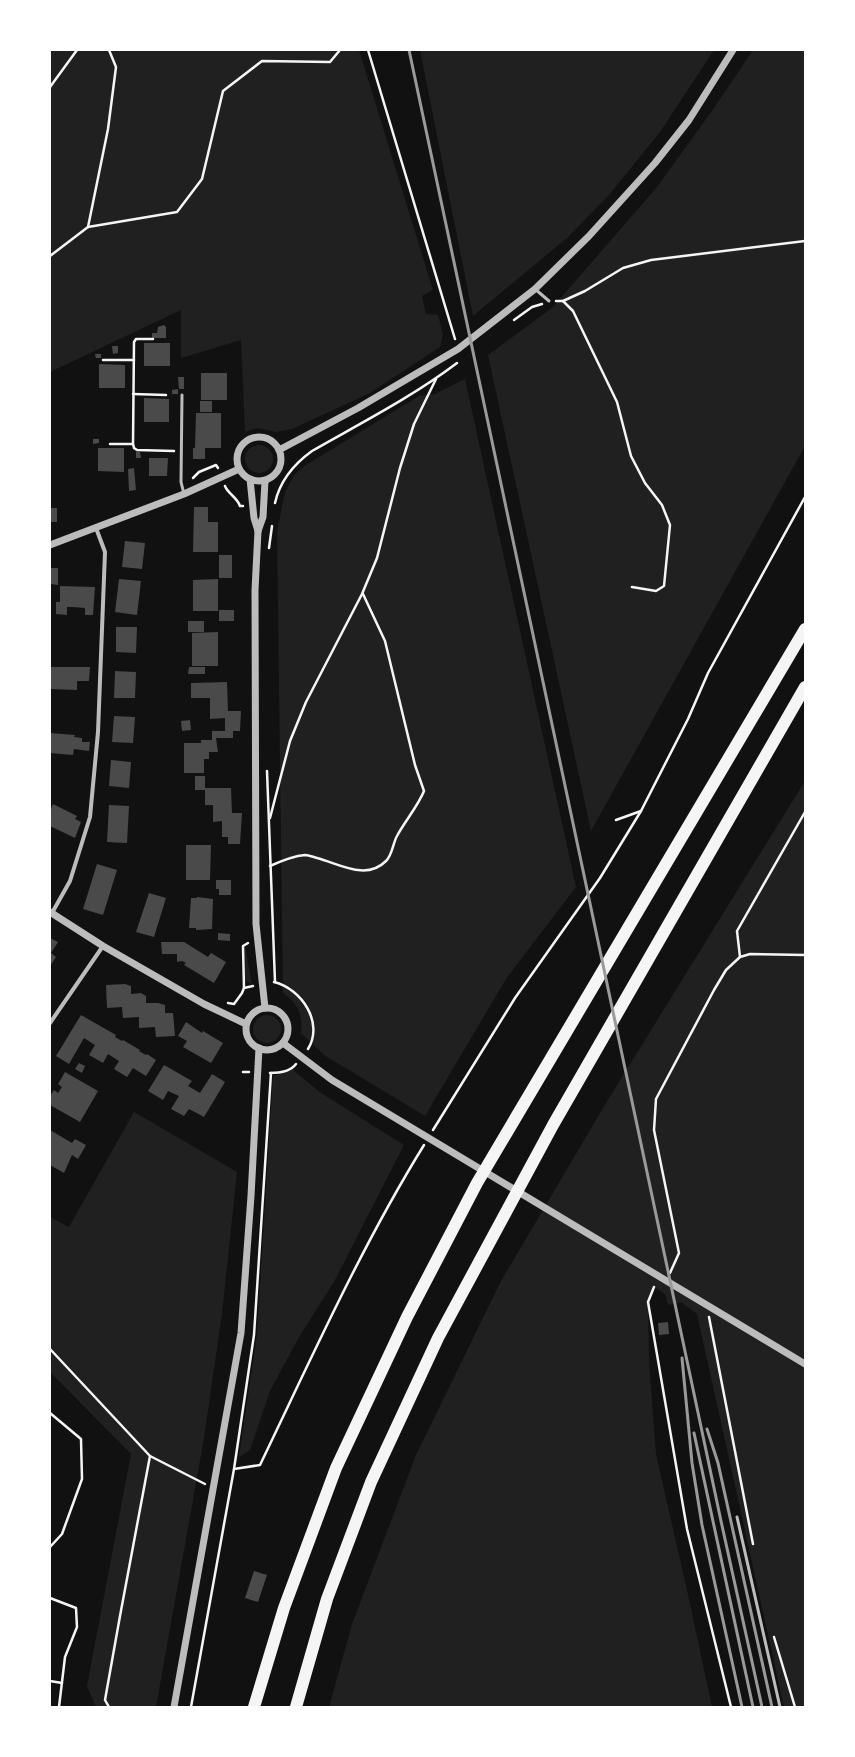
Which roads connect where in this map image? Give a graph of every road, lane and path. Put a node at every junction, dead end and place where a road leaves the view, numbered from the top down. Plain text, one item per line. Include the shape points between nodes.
1 (77, 50) edge
2 (109, 50) edge
3 (340, 50) edge
4 (368, 50) edge
5 (732, 50) edge
6 (50, 87) edge
7 (88, 227) junction
8 (805, 241) edge
9 (50, 256) edge
10 (535, 289) junction
11 (549, 301) junction
12 (563, 301) junction
13 (508, 324) dead end
14 (153, 338) dead end
15 (458, 349) junction
16 (463, 358) dead end
17 (103, 360) dead end
18 (134, 360) junction
19 (436, 379) junction
20 (133, 394) junction
21 (166, 395) dead end
22 (182, 395) dead end
23 (110, 444) dead end
24 (133, 444) junction
25 (279, 450) junction
26 (176, 451) dead end
27 (218, 468) dead end
28 (239, 469) junction
29 (221, 476) junction
30 (250, 479) junction
31 (265, 481) junction
32 (184, 494) junction
33 (805, 498) edge
34 (252, 505) junction
35 (274, 510) dead end
36 (272, 526) dead end
37 (96, 528) junction
38 (258, 531) junction
39 (50, 545) edge
40 (268, 549) dead end
41 (632, 587) dead end
42 (362, 594) junction
43 (805, 629) edge
44 (805, 687) edge
45 (267, 768) dead end
46 (641, 811) junction
47 (805, 812) edge
48 (616, 820) dead end
49 (269, 822) junction
50 (270, 866) junction
51 (51, 913) edge
52 (257, 938) junction
53 (103, 946) junction
54 (805, 955) edge
55 (740, 956) junction
56 (275, 982) junction
57 (262, 984) junction
58 (244, 988) junction
59 (208, 1006) junction
60 (265, 1008) junction
61 (50, 1023) edge
62 (246, 1024) junction
63 (284, 1042) junction
64 (258, 1048) junction
65 (301, 1057) junction
66 (256, 1072) junction
67 (428, 1138) junction
68 (666, 1280) junction
69 (654, 1287) dead end
70 (708, 1305) junction
71 (50, 1349) edge
72 (805, 1364) edge
73 (50, 1413) edge
74 (150, 1456) junction
75 (234, 1469) dead end
76 (214, 1488) junction
77 (737, 1517) dead end
78 (50, 1547) edge
79 (754, 1550) dead end
80 (50, 1598) edge
81 (773, 1634) dead end
82 (50, 1681) edge
83 (62, 1683) junction
84 (59, 1707) edge
85 (109, 1707) edge
86 (174, 1707) edge
87 (254, 1707) edge
88 (296, 1707) edge
89 (731, 1707) edge
90 (780, 1707) edge
91 (795, 1707) edge

1 - 6 path
2 - 7 path via 116,67 108,129
3 - 7 path via 330,62 262,61 223,91 202,179 177,212
4 - 15 path
5 - 10 street via 689,120 655,163 589,236
7 - 9 path
8 - 12 path via 651,260 623,268
10 - 11 lane
10 - 15 street
11 - 12 path
11 - 13 path via 532,307
12 - 41 path via 573,311 617,402 631,456 645,484 662,505 670,525 664,586 656,591
14 - 18 path via 136,338
15 - 25 street via 358,408
16 - 19 path
17 - 18 path
18 - 20 path
19 - 35 path via 301,459 284,480 276,497
19 - 42 path via 414,424 377,558
20 - 21 path
20 - 24 path
22 - 32 lane via 181,482
23 - 24 path
24 - 26 path via 137,450
25 - 28 street via 270,440 249,440 239,450
25 - 31 street via 281,457 278,471
27 - 29 path
28 - 29 street
28 - 30 street
29 - 32 street
29 - 34 path via 226,489 236,497 240,506
30 - 31 street
30 - 34 street
31 - 38 street via 263,518
32 - 37 street
33 - 46 path via 708,673 688,719
34 - 38 street
36 - 40 path
37 - 39 street
37 - 51 street via 104,552 98,732 90,817 70,881
38 - 52 street via 255,590
42 - 49 path via 306,702 290,741
42 - 50 path via 385,641 424,791 396,838 388,860 376,869 366,872 349,869 306,855
43 - 87 highway via 478,1183 411,1310 336,1468 284,1608
44 - 88 highway via 553,1125 438,1338 371,1482 327,1599
45 - 49 path
46 - 48 path
46 - 67 path via 600,878 515,998
47 - 55 path via 737,931
49 - 50 path
50 - 56 path
51 - 53 street
52 - 57 street
52 - 58 path via 243,946
53 - 59 street
53 - 61 street
54 - 55 path
55 - 68 path via 726,970 714,990 656,1099 654,1130 679,1252 673,1270
56 - 57 path
56 - 65 path via 285,986 304,1003 313,1020 314,1037
57 - 58 path
57 - 60 street
58 - 59 path via 234,1004 214,998
59 - 62 street
60 - 62 street via 253,1013
60 - 63 street via 279,1011 288,1022
62 - 64 street via 248,1038
63 - 64 street via 272,1050
63 - 65 street
64 - 66 street
65 - 66 path via 293,1068 284,1072
65 - 67 street via 332,1080
66 - 76 street via 251,1196 241,1333
67 - 68 street
67 - 75 path via 393,1195 339,1300 260,1465
68 - 70 street
69 - 89 path via 648,1302 687,1529
70 - 72 street
70 - 79 path
71 - 74 path
73 - 78 path via 81,1439 82,1479 62,1534
74 - 76 path
74 - 85 path via 105,1700
76 - 86 street
77 - 90 lane
80 - 83 path via 76,1608 78,1628 65,1657
81 - 91 path
82 - 83 path
83 - 84 path

